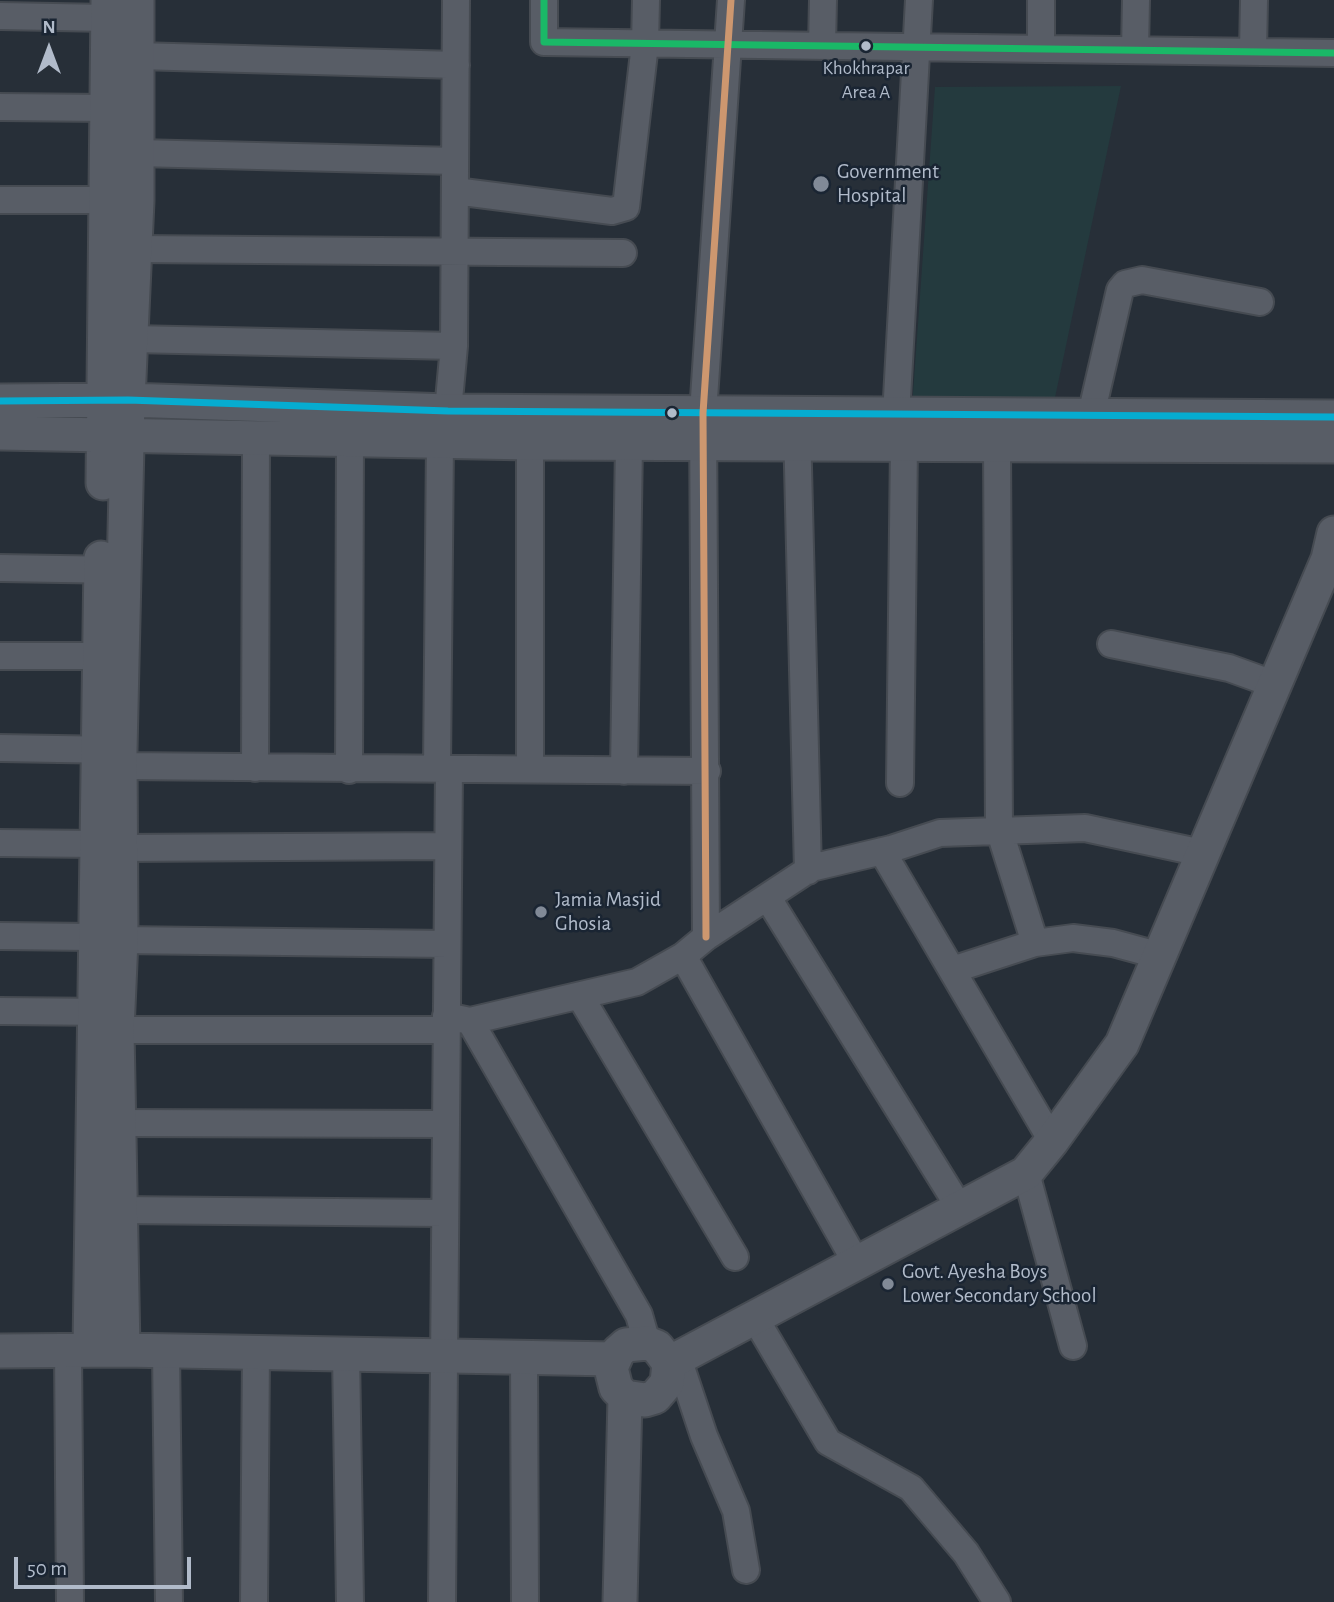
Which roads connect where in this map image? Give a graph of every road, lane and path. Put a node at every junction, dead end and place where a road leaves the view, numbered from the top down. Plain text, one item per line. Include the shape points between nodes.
1 (137, 0) edge
2 (456, 0) edge
3 (544, 0) edge
4 (646, 0) edge
5 (731, 0) edge
6 (823, 0) edge
7 (919, 0) edge
8 (1041, 0) edge
9 (1136, 0) edge
10 (1254, 0) edge
11 (108, 9) edge
12 (0, 16) edge
13 (645, 44) junction
14 (730, 45) junction
15 (822, 46) junction
16 (918, 47) junction
17 (1041, 49) junction
18 (1135, 50) junction
19 (1252, 52) junction
20 (1334, 53) edge
21 (138, 55) junction
22 (456, 65) junction
23 (0, 107) edge
24 (107, 108) junction
25 (138, 153) junction
26 (455, 161) junction
27 (455, 191) junction
28 (0, 200) edge
29 (105, 200) junction
30 (136, 249) junction
31 (454, 251) junction
32 (622, 253) dead end
33 (1260, 302) dead end
34 (132, 339) junction
35 (454, 346) junction
36 (0, 401) edge
37 (116, 401) junction
38 (530, 409) junction
39 (1091, 415) junction
40 (1334, 417) edge
41 (444, 426) junction
42 (703, 428) junction
43 (797, 429) junction
44 (900, 430) junction
45 (0, 433) edge
46 (115, 436) junction
47 (256, 439) junction
48 (350, 440) junction
49 (530, 443) junction
50 (629, 443) junction
51 (997, 445) junction
52 (1334, 446) edge
53 (1334, 533) edge
54 (0, 568) edge
55 (112, 570) junction
56 (1111, 644) dead end
57 (0, 656) edge
58 (97, 656) junction
59 (1276, 685) junction
60 (0, 748) edge
61 (113, 755) junction
62 (255, 768) junction
63 (443, 768) junction
64 (349, 769) junction
65 (530, 769) junction
66 (624, 771) junction
67 (707, 771) junction
68 (900, 783) dead end
69 (999, 829) junction
70 (0, 843) edge
71 (109, 846) junction
72 (448, 846) junction
73 (882, 851) junction
74 (1202, 853) junction
75 (808, 871) junction
76 (768, 898) junction
77 (0, 936) edge
78 (706, 937) junction
79 (107, 938) junction
80 (1035, 943) junction
81 (447, 944) junction
82 (683, 956) junction
83 (1160, 956) junction
84 (952, 970) junction
85 (580, 996) junction
86 (0, 1011) edge
87 (109, 1018) junction
88 (454, 1022) junction
89 (118, 1123) junction
90 (444, 1124) junction
91 (1052, 1142) junction
92 (1026, 1173) junction
93 (119, 1210) junction
94 (961, 1210) junction
95 (443, 1213) junction
96 (735, 1256) dead end
97 (858, 1264) junction
98 (755, 1318) junction
99 (1073, 1346) dead end
100 (0, 1350) edge
101 (79, 1350) junction
102 (122, 1350) junction
103 (166, 1350) junction
104 (256, 1352) junction
105 (346, 1354) junction
106 (664, 1355) junction
107 (442, 1356) junction
108 (524, 1357) junction
109 (614, 1359) junction
110 (625, 1397) junction
111 (746, 1570) dead end
112 (71, 1602) edge
113 (169, 1602) edge
114 (254, 1602) edge
115 (350, 1602) edge
116 (442, 1602) edge
117 (526, 1602) edge
118 (620, 1602) edge
119 (997, 1602) edge

1 - 21 street
2 - 22 street
3 - 13 street via 544,42
4 - 13 street
5 - 14 street
6 - 15 street
7 - 16 street
8 - 17 street
9 - 18 street
10 - 19 street
11 - 12 street
11 - 24 street
13 - 14 street
13 - 27 street via 626,207 612,211
14 - 15 street
14 - 42 street
15 - 16 street
16 - 17 street
16 - 44 street
17 - 18 street
18 - 19 street
19 - 20 street
21 - 22 street
21 - 25 street
22 - 26 street
23 - 24 street
24 - 29 street
25 - 26 street
25 - 30 street
26 - 27 street
27 - 31 street
28 - 29 street
29 - 37 street
30 - 31 street
30 - 34 street
31 - 32 street
31 - 35 street
33 - 39 street via 1142,280 1125,284
34 - 35 street
34 - 37 street
35 - 41 street
36 - 37 street
37 - 41 street
37 - 46 street
38 - 41 street
38 - 42 street
38 - 49 street
39 - 40 street
39 - 44 street
41 - 48 street
41 - 49 street
41 - 63 street
42 - 43 street
42 - 50 street
42 - 67 street
43 - 44 street
43 - 75 street
44 - 51 street
44 - 68 street
45 - 46 street
46 - 47 street
46 - 55 street
47 - 48 street
47 - 62 street
48 - 64 street
49 - 50 street
49 - 65 street
50 - 66 street
51 - 52 street
51 - 69 street
53 - 59 street via 1328,559
54 - 55 street
55 - 58 street
55 - 61 street
56 - 59 street via 1229,668
57 - 58 street
58 - 61 street
59 - 74 street
60 - 61 street
61 - 62 street
61 - 71 street
62 - 64 street
63 - 64 street
63 - 65 street
63 - 72 street
65 - 66 street
66 - 67 street
67 - 78 street
69 - 73 street via 940,833
69 - 74 street via 1085,828
69 - 80 street
70 - 71 street
71 - 72 street
71 - 79 street
72 - 81 street
73 - 75 street
73 - 84 street
74 - 83 street
75 - 76 street
76 - 78 street
76 - 94 street
77 - 79 street
78 - 82 street
79 - 81 street
79 - 87 street
80 - 83 street via 1073,938
80 - 84 street
81 - 88 street
82 - 85 street via 637,982
82 - 97 street
83 - 91 street via 1122,1044
84 - 91 street
85 - 88 street
85 - 96 street
86 - 87 street
87 - 88 street
87 - 89 street
87 - 101 street
88 - 90 street
88 - 106 street
89 - 90 street
89 - 93 street
90 - 95 street
91 - 92 street
92 - 94 street
92 - 99 street
93 - 95 street
93 - 102 street
94 - 97 street
95 - 107 street
97 - 98 street
98 - 106 street
98 - 119 street via 828,1442 911,1488 966,1553
100 - 101 street
101 - 102 street
101 - 112 street
102 - 103 street
103 - 104 street
103 - 113 street
104 - 105 street
104 - 114 street
105 - 107 street
105 - 115 street
106 - 109 street via 626,1345
106 - 110 street via 667,1383 655,1397
106 - 111 street via 736,1511
107 - 108 street
107 - 116 street
108 - 109 street
108 - 117 street
109 - 110 street via 611,1378
110 - 118 street

